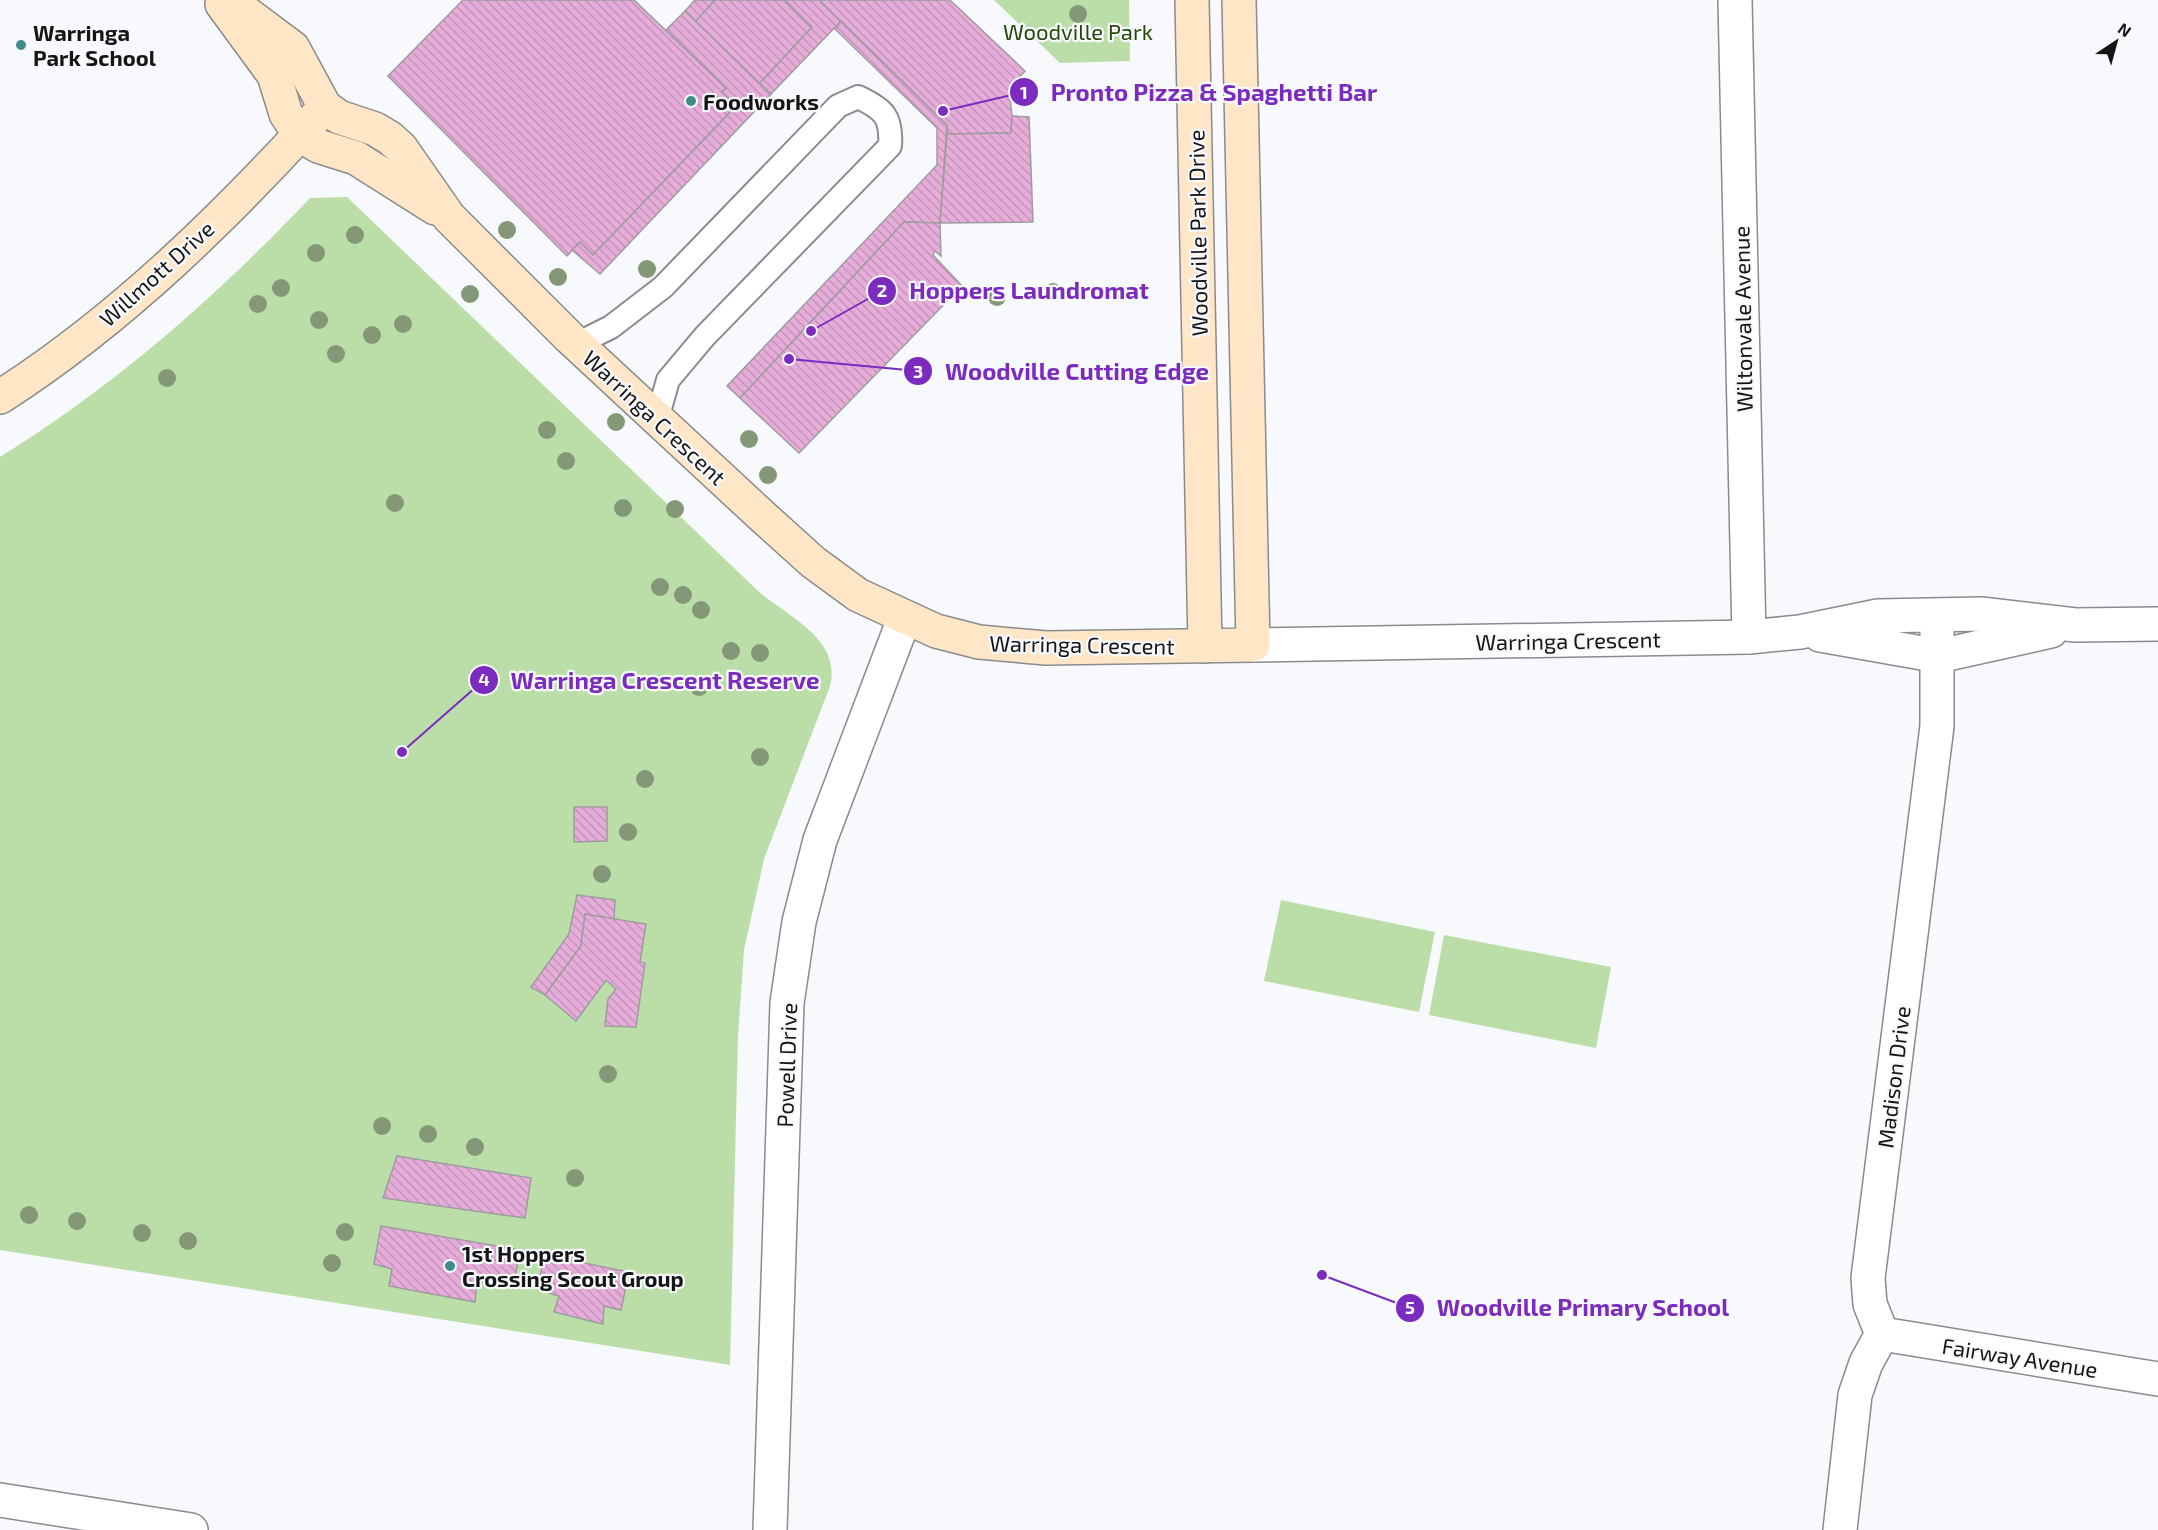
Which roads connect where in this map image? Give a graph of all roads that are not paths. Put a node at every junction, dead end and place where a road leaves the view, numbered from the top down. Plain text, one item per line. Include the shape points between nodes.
1 (219, 0) edge
2 (229, 0) edge
3 (1192, 0) edge
4 (1239, 0) edge
5 (1735, 0) edge
6 (325, 107) junction
7 (300, 135) junction
8 (449, 217) junction
9 (577, 344) junction
10 (0, 397) edge
11 (657, 419) junction
12 (1937, 616) junction
13 (904, 619) junction
14 (2158, 624) edge
15 (2075, 625) junction
16 (1800, 632) junction
17 (1749, 637) junction
18 (1253, 645) junction
19 (1206, 646) junction
20 (1939, 656) junction
21 (1882, 1334) junction
22 (2158, 1379) edge
23 (0, 1500) edge
24 (191, 1530) edge
25 (770, 1530) edge
26 (1840, 1530) edge

1 - 7 street via 274,75 286,114
2 - 6 street via 294,48
3 - 19 street, Woodville Park Drive
4 - 18 street, Woodville Park Drive
5 - 17 street, Wiltonvale Avenue
6 - 7 street, Willmott Drive
6 - 8 street, Warringa Crescent via 390,138
7 - 8 street, Warringa Crescent via 318,146 356,158
7 - 10 street, Willmott Drive via 188,248 120,308 51,364
8 - 9 street, Warringa Crescent
9 - 11 street, Warringa Crescent
9 - 11 lane via 611,327 663,286 838,106 858,97 876,105 891,126 890,146 705,336 668,380
11 - 13 street, Warringa Crescent via 813,562 858,595
12 - 15 street, Warringa Crescent via 1981,614
12 - 16 street, Warringa Crescent via 1861,618
12 - 20 street, Madison Drive
13 - 19 street, Warringa Crescent via 979,642 1046,648
13 - 25 street, Powell Drive via 820,840 800,922 787,1003
14 - 15 street, Warringa Crescent
15 - 20 street, Warringa Crescent
16 - 17 street, Warringa Crescent
16 - 20 street, Warringa Crescent
17 - 18 street, Warringa Crescent
18 - 19 street, Warringa Crescent
20 - 21 street, Madison Drive via 1937,726 1868,1278 1870,1304
21 - 22 street, Fairway Avenue
21 - 26 street via 1855,1395
23 - 24 street

